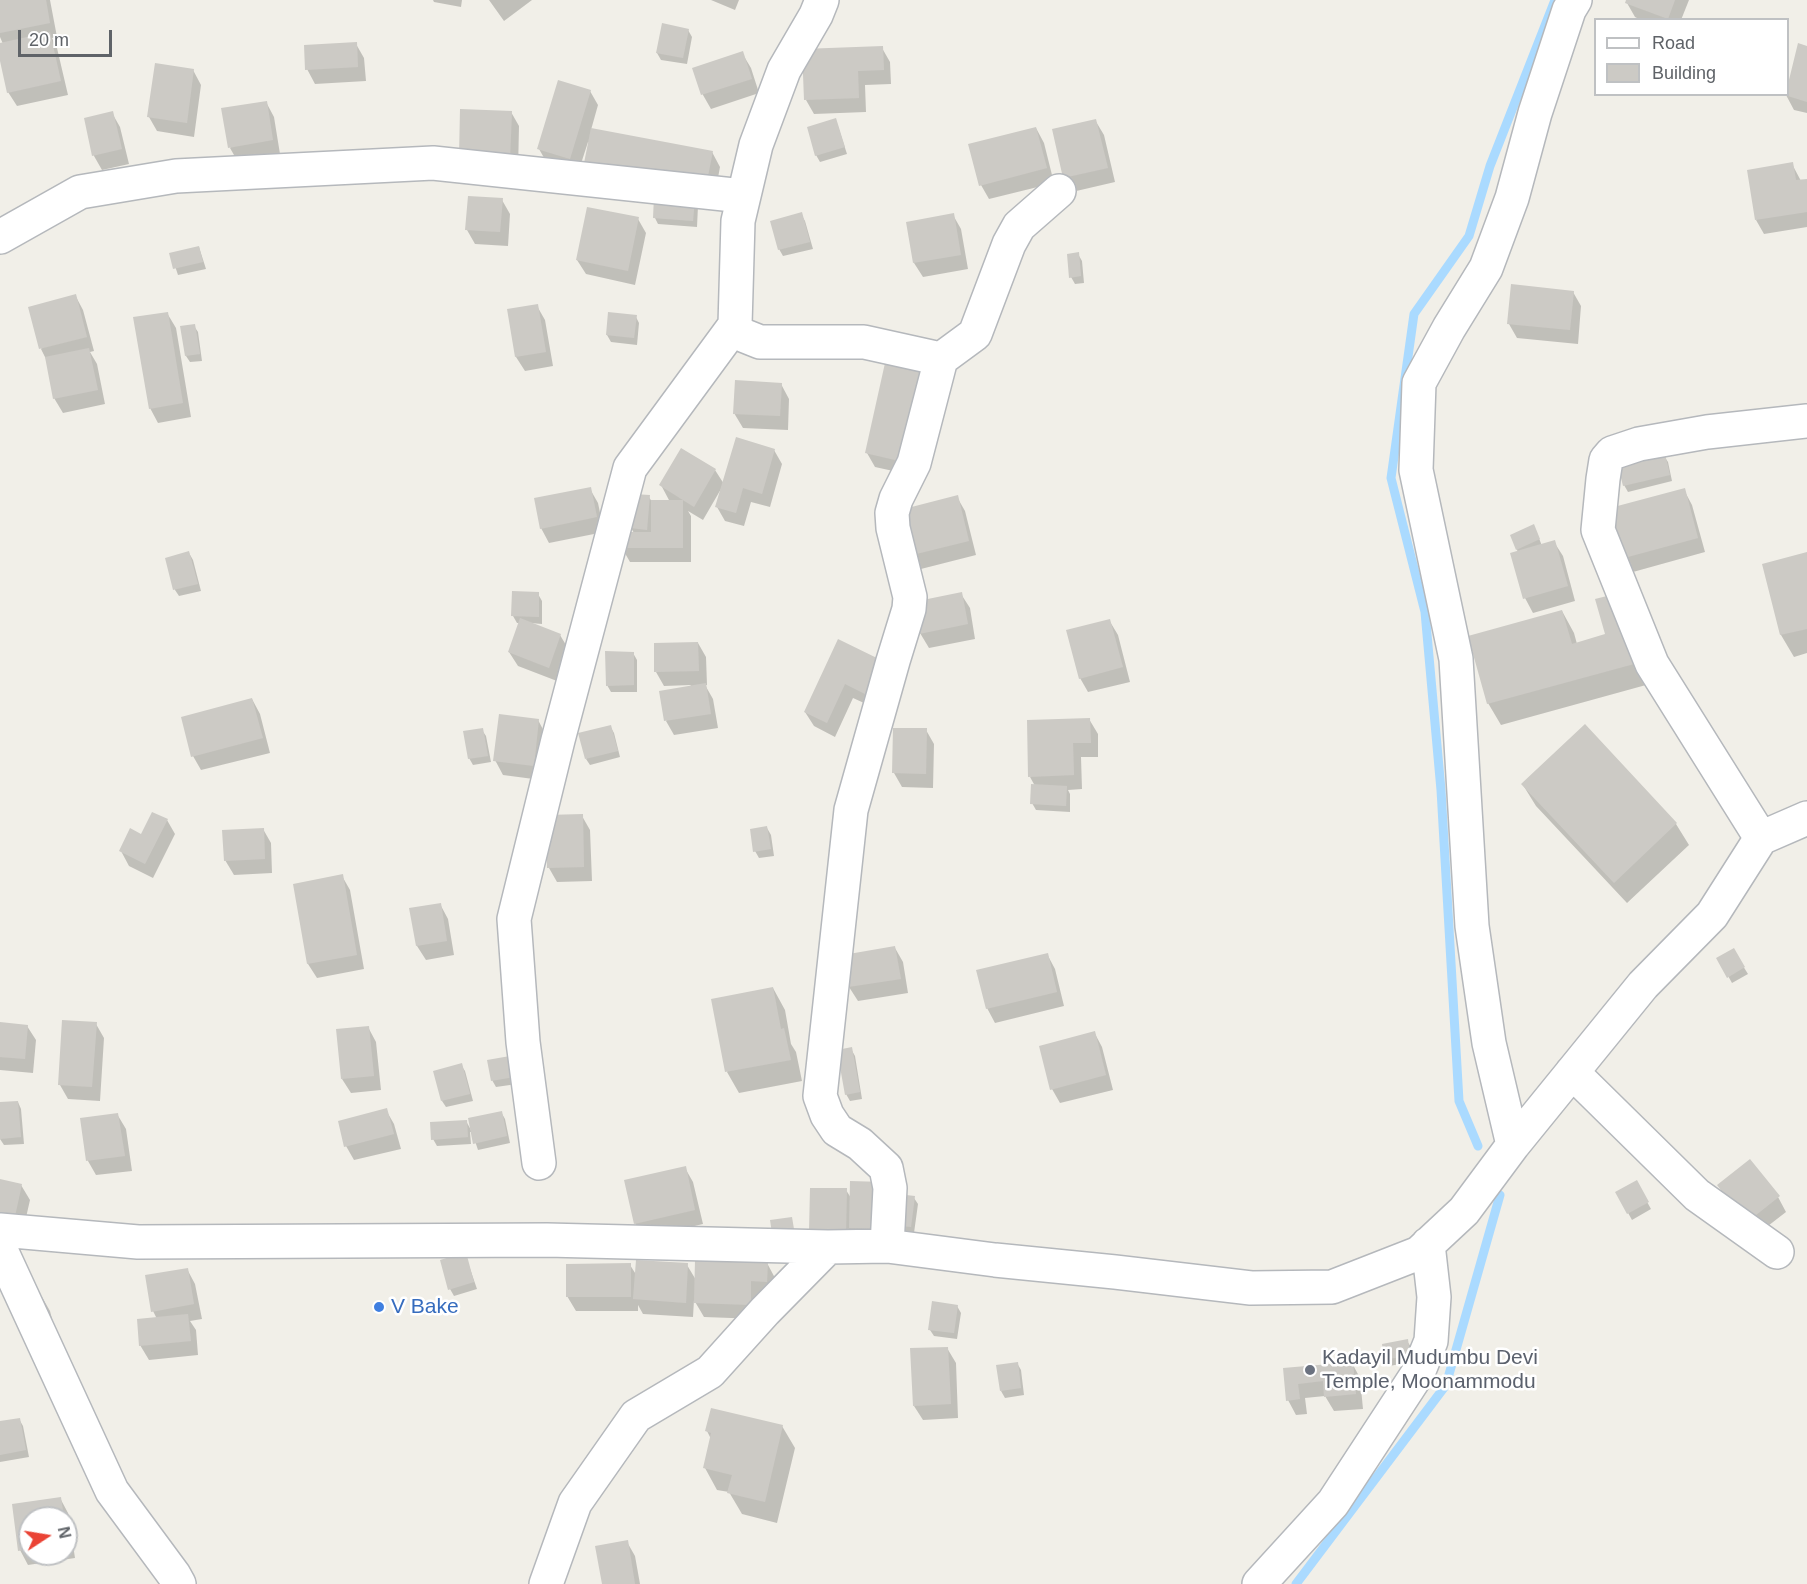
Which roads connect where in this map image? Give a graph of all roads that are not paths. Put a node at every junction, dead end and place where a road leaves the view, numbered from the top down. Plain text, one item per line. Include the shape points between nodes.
1 (822, 0) edge
2 (1575, 0) edge
3 (1059, 191) dead end
4 (743, 196) junction
5 (0, 237) edge
6 (735, 326) junction
7 (941, 359) junction
8 (1807, 421) edge
9 (1807, 818) edge
10 (1761, 838) junction
11 (1572, 1072) junction
12 (1513, 1145) junction
13 (539, 1163) dead end
14 (0, 1230) edge
15 (1428, 1244) junction
16 (887, 1246) junction
17 (828, 1247) junction
18 (0, 1248) edge
19 (1778, 1252) dead end
20 (179, 1584) edge
21 (546, 1584) edge
22 (1259, 1584) edge

1 - 4 street via 784,70 756,145
2 - 12 street via 1486,268 1419,383 1416,470 1456,659 1472,927 1489,1043
3 - 7 street via 1019,226 1009,243 975,334
4 - 5 street via 433,163 176,176 80,192
4 - 6 street via 738,221
6 - 7 street via 738,332 760,342 864,342
6 - 13 street via 630,468 514,919 523,1042
7 - 16 street via 914,463 892,513 910,597 909,609 851,810 820,1096 837,1130 860,1144 886,1168 890,1188
8 - 10 street via 1639,444 1612,453 1605,460 1598,530 1652,664
9 - 10 street
10 - 11 street via 1712,915 1643,986
11 - 12 street
11 - 19 street via 1698,1195
12 - 15 street via 1464,1211
14 - 17 street via 138,1242 547,1240
15 - 16 street via 1419,1253 1332,1287 1251,1288
15 - 22 street via 1434,1297 1432,1330 1418,1373 1333,1503
16 - 17 street
17 - 21 street via 710,1372 636,1416 576,1503
18 - 20 street via 112,1491

